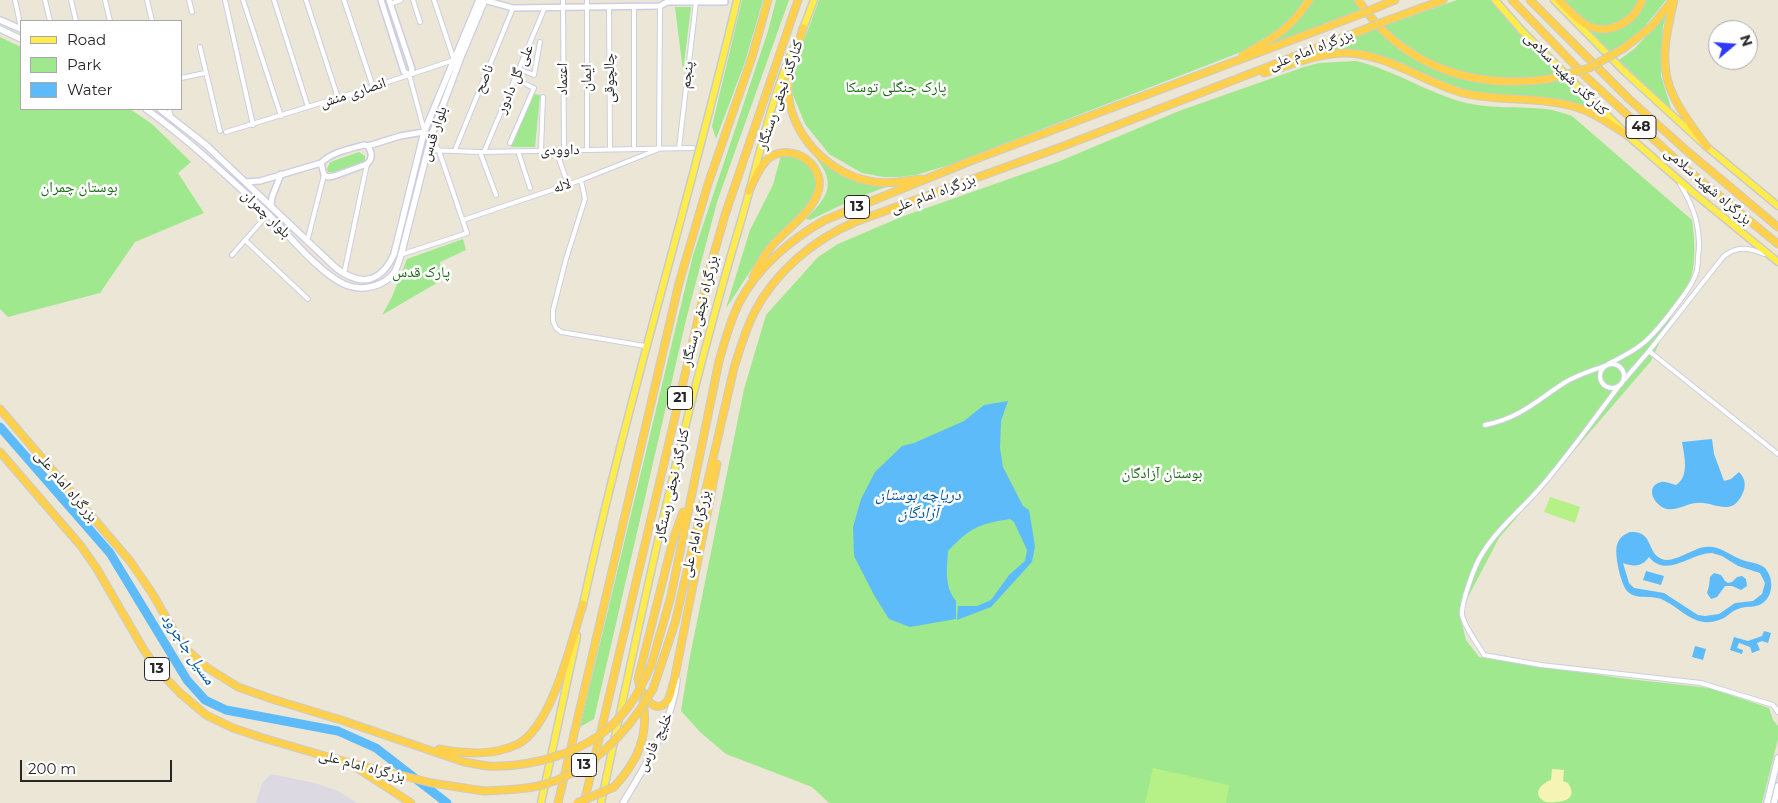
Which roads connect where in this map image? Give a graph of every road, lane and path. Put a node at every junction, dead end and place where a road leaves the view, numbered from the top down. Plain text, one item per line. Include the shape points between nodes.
1 (15, 0) edge
2 (45, 0) edge
3 (71, 0) edge
4 (105, 0) edge
5 (147, 0) edge
6 (189, 0) edge
7 (225, 0) edge
8 (243, 0) edge
9 (274, 0) edge
10 (306, 0) edge
11 (344, 0) edge
12 (382, 0) edge
13 (401, 0) edge
14 (413, 0) edge
15 (434, 0) edge
16 (479, 0) edge
17 (484, 0) edge
18 (508, 0) edge
19 (563, 0) edge
20 (587, 0) edge
21 (615, 0) edge
22 (638, 0) edge
23 (737, 0) edge
24 (768, 0) edge
25 (798, 0) edge
26 (814, 0) edge
27 (1309, 0) edge
28 (1358, 0) edge
29 (1395, 0) edge
30 (1443, 0) edge
31 (1495, 0) edge
32 (1512, 0) edge
33 (1530, 0) edge
34 (1554, 0) edge
35 (1559, 0) edge
36 (1642, 0) edge
37 (1673, 0) edge
38 (667, 1) edge
39 (390, 2) edge
40 (696, 2) junction
41 (725, 2) dead end
42 (660, 6) junction
43 (505, 7) junction
44 (545, 7) junction
45 (563, 7) junction
46 (586, 7) junction
47 (612, 7) junction
48 (636, 7) junction
49 (513, 8) junction
50 (192, 12) dead end
51 (0, 20) edge
52 (50, 20) edge
53 (76, 20) edge
54 (110, 20) edge
55 (152, 20) edge
56 (420, 22) dead end
57 (20, 23) edge
58 (20, 28) edge
59 (803, 28) junction
60 (0, 29) edge
61 (20, 39) edge
62 (540, 42) dead end
63 (200, 47) dead end
64 (454, 60) junction
65 (1225, 64) junction
66 (519, 69) junction
67 (205, 73) junction
68 (409, 74) junction
69 (182, 78) edge
70 (515, 79) junction
71 (1232, 81) junction
72 (373, 87) junction
73 (543, 97) dead end
74 (338, 98) junction
75 (308, 107) junction
76 (147, 110) edge
77 (161, 110) edge
78 (169, 110) edge
79 (281, 116) junction
80 (171, 117) junction
81 (253, 125) junction
82 (220, 131) dead end
83 (226, 132) dead end
84 (424, 132) junction
85 (1626, 134) junction
86 (432, 137) junction
87 (510, 143) dead end
88 (368, 146) junction
89 (1707, 147) junction
90 (679, 148) junction
91 (693, 148) dead end
92 (634, 149) junction
93 (660, 149) junction
94 (427, 150) junction
95 (439, 150) junction
96 (455, 150) junction
97 (542, 150) junction
98 (556, 150) junction
99 (564, 150) junction
100 (587, 150) junction
101 (610, 150) junction
102 (518, 151) junction
103 (482, 152) junction
104 (321, 162) junction
105 (368, 164) junction
106 (281, 174) junction
107 (324, 175) junction
108 (929, 178) junction
109 (566, 179) dead end
110 (581, 180) junction
111 (1678, 180) junction
112 (245, 182) junction
113 (530, 188) dead end
114 (749, 191) junction
115 (496, 195) dead end
116 (1766, 196) junction
117 (1778, 202) edge
118 (1778, 206) edge
119 (271, 207) junction
120 (268, 214) junction
121 (463, 220) junction
122 (1778, 227) edge
123 (245, 240) junction
124 (307, 242) junction
125 (1778, 244) edge
126 (232, 254) dead end
127 (394, 254) junction
128 (401, 255) junction
129 (1771, 256) junction
130 (1778, 262) edge
131 (390, 264) joint
132 (394, 272) joint
133 (344, 274) junction
134 (750, 285) junction
135 (308, 299) dead end
136 (646, 346) junction
137 (1649, 350) junction
138 (1606, 365) junction
139 (1624, 380) junction
140 (1619, 386) junction
141 (726, 408) junction
142 (0, 409) edge
143 (1485, 425) dead end
144 (0, 452) edge
145 (1778, 454) edge
146 (692, 488) junction
147 (584, 604) junction
148 (681, 648) junction
149 (642, 693) junction
150 (1778, 703) edge
151 (1773, 705) junction
152 (1778, 712) edge
153 (418, 746) junction
154 (1778, 758) edge
155 (347, 762) junction
156 (1778, 786) edge
157 (411, 803) edge
158 (541, 803) edge
159 (558, 803) edge
160 (577, 803) edge
161 (584, 803) edge
162 (601, 803) edge
163 (623, 803) edge
164 (1767, 803) edge
165 (1774, 803) edge

1 - 57 street
2 - 52 street
3 - 53 street
4 - 54 street
5 - 55 street
6 - 50 street
7 - 81 street
8 - 79 street
9 - 75 street
10 - 74 street
11 - 72 street
12 - 68 street via 404,72
13 - 39 street
14 - 56 street
15 - 64 street
16 - 64 main road, بلوار قدس
17 - 43 street
17 - 86 main road, بلوار قدس
18 - 43 street
19 - 45 street
20 - 46 street, ایمان
21 - 47 street, چالچوقی
22 - 48 street
23 - 136 main road via 701,148
24 - 159 highway, بزرگراه نجفی رستگار / 21 via 679,283
25 - 161 highway, بزرگراه نجفی رستگار / 21 via 711,264
26 - 59 main road, کنارگذر نجفی رستگار
27 - 65 highway via 1283,31
28 - 37 highway, bridge via 1382,29 1416,57 1445,71 1478,80 1521,82 1549,79 1589,68 1624,48 1651,27
29 - 65 highway, بزرگراه امام علی / 13, bridge
30 - 71 highway, بزرگراه امام علی / 13, bridge
31 - 85 main road, کنارگذر شهید سلامی
32 - 125 highway, بزرگراه شهید سلامی / 48 via 1584,75 1724,201
33 - 122 highway, بزرگراه شهید سلامی / 48 via 1629,99
34 - 89 main road via 1606,54
35 - 36 highway via 1587,25 1606,28 1629,20
37 - 89 highway via 1667,29 1667,77 1672,94
38 - 40 street
38 - 42 street
39 - 68 street via 412,69
40 - 41 street
40 - 90 street, پنجم
42 - 48 street
42 - 93 street
43 - 49 street
44 - 45 street
44 - 49 street
44 - 66 street, علی گل دادور
45 - 46 street
45 - 99 street, اعتماد
46 - 47 street
46 - 100 street, ایمان
47 - 48 street
47 - 101 street, چالچوقی
48 - 92 street
49 - 96 street, ناصح
51 - 58 main road
59 - 108 highway via 789,76 789,93 801,133 813,148 832,166 868,181 893,183
59 - 114 main road, کنارگذر نجفی رستگار via 789,58 767,124
60 - 61 main road
62 - 66 street via 534,75
63 - 67 street
64 - 68 street, انصاری منش
64 - 84 main road, بلوار قدس
65 - 108 highway, بزرگراه امام علی / 13
66 - 70 street, علی گل دادور
67 - 69 street
67 - 82 street
68 - 72 street, انصاری منش
68 - 84 street
70 - 87 street via 534,88
70 - 103 street, علی گل دادور
71 - 85 highway via 1331,54 1359,54 1383,60 1464,93 1574,106
71 - 141 highway, بزرگراه امام علی / 13 via 838,229 814,244 772,285 754,314 734,368
72 - 74 street, انصاری منش
73 - 97 street
74 - 75 street, انصاری منش
75 - 79 street, انصاری منش
76 - 120 main road, بلوار چمران
77 - 80 main road, بلوار چمران
78 - 80 street
79 - 81 street, انصاری منش
80 - 112 main road, بلوار چمران
81 - 83 street, انصاری منش
84 - 86 street
84 - 88 street
84 - 127 main road, بلوار قدس
85 - 111 main road, کنارگذر شهید سلامی
86 - 94 main road, بلوار قدس
86 - 95 street
88 - 104 street via 337,153
88 - 105 street via 372,157
89 - 116 main road
90 - 91 street, داوودی
90 - 93 street, داوودی
92 - 93 street, داوودی
92 - 101 street, داوودی
93 - 110 street, لاله
94 - 95 street, داوودی
94 - 128 main road, بلوار قدس
95 - 96 street, داوودی
95 - 121 street
96 - 103 street, داوودی
97 - 98 street, داوودی
97 - 102 street, داوودی
98 - 99 street, داوودی
98 - 109 street
99 - 100 street, داوودی
100 - 101 street, داوودی
102 - 103 street, داوودی
102 - 113 street
103 - 115 street
104 - 106 street
104 - 107 street
105 - 107 street via 334,176
105 - 133 street
106 - 112 street
106 - 119 street
107 - 124 street
108 - 134 highway, بزرگراه امام علی / 13 via 807,230
110 - 121 street, لاله
110 - 136 street via 585,199 566,259 553,321 562,332
111 - 129 main road, کنارگذر شهید سلامی
111 - 138 street via 1698,226 1700,246 1696,274 1653,335 1630,354
112 - 119 main road, بلوار چمران
114 - 134 highway via 767,159 781,152 808,160 817,172 818,195 771,246
114 - 162 main road, کنارگذر نجفی رستگار via 695,386
116 - 117 main road
116 - 118 main road
119 - 124 main road, بلوار چمران
120 - 123 street
120 - 132 main road, بلوار چمران via 341,283 362,288 374,286
121 - 128 street via 467,233
123 - 126 street
123 - 135 street
124 - 133 main road, بلوار چمران
127 - 128 street
127 - 131 main road, بلوار قدس
128 - 132 main road, بلوار قدس
129 - 130 main road, کنارگذر شهید سلامی
129 - 137 street via 1743,248 1727,253
131 - 133 main road, بلوار چمران via 385,271 369,279
134 - 146 highway, بزرگراه امام علی / 13 via 725,339
136 - 147 main road
137 - 139 street
137 - 145 street
138 - 139 street via 1615,364 1622,368
138 - 140 street via 1600,372 1602,384 1608,388
138 - 143 street via 1565,382 1513,417
139 - 140 street
140 - 151 street via 1554,471 1481,554 1464,603 1462,614 1465,622 1484,655 1540,665 1701,683
141 - 148 highway
141 - 155 highway, بزرگراه امام علی / 13, bridge via 675,623 653,689 624,731 588,763 568,774 539,785 510,790 484,791 432,783
142 - 153 highway, بزرگراه امام علی / 13 via 130,561 186,649 206,667 238,687
144 - 155 highway, بزرگراه امام علی / 13 via 81,546 144,650 180,693 206,715 233,728
146 - 149 highway via 674,540 642,660 638,679
146 - 153 highway, بزرگراه امام علی / 13, bridge via 671,596 646,676 638,695 616,721 590,740 536,762 486,766
147 - 153 highway via 550,703 532,732 519,743 480,754
147 - 158 main road
148 - 149 highway via 674,681 664,704 650,703
148 - 163 main road, خلیج فارس via 670,717
149 - 160 highway, bridge via 645,714 641,746 625,775 614,787
150 - 151 street
151 - 152 street
154 - 164 main road
155 - 157 highway
156 - 165 main road

